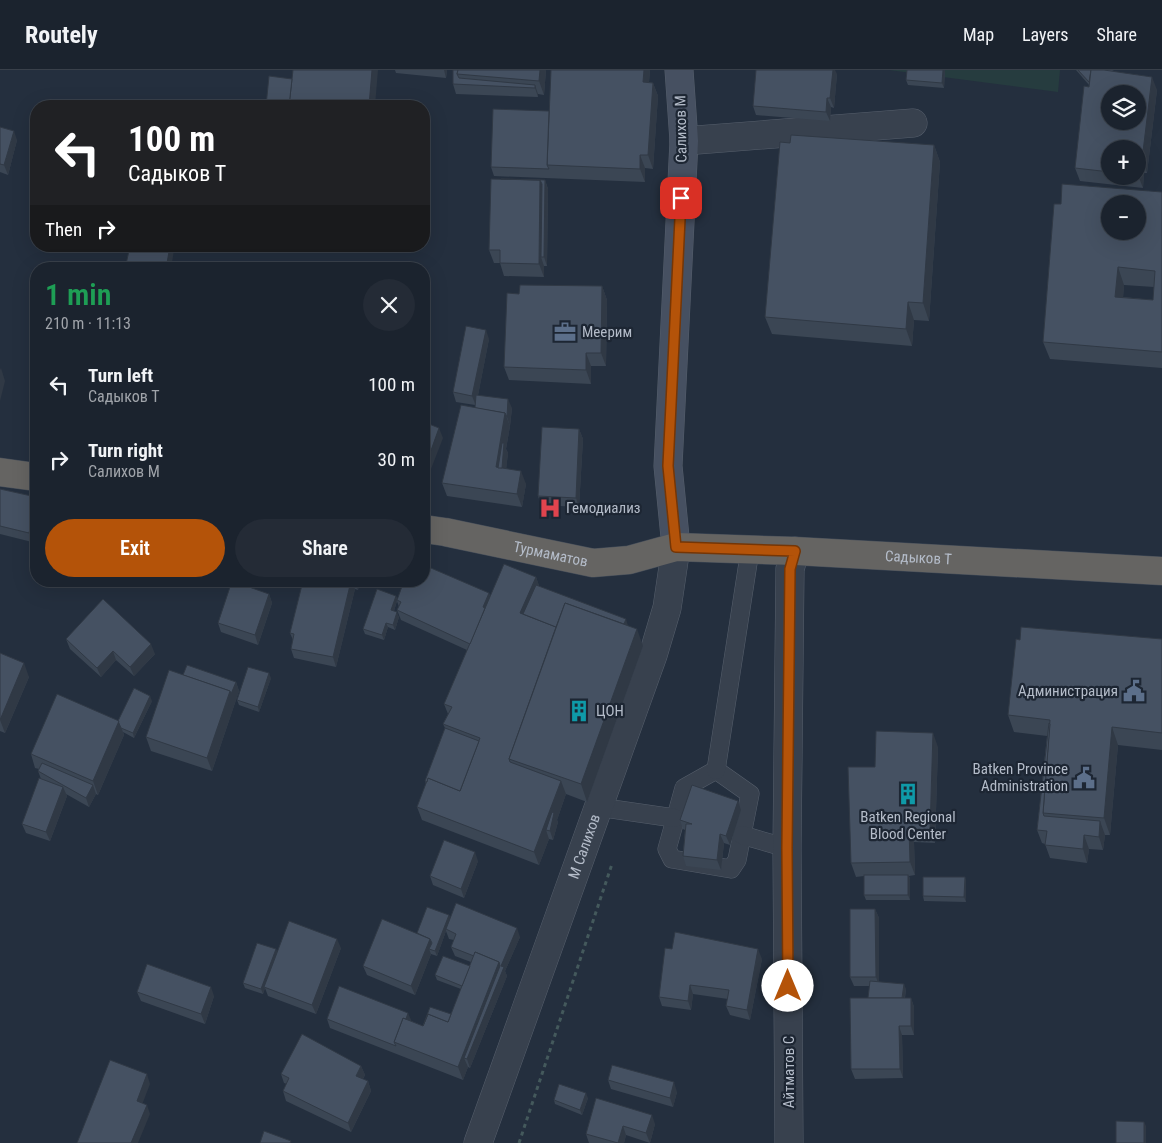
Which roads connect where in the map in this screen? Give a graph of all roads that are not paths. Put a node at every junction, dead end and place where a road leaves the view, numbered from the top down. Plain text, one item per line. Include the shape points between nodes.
1 (679, 70) edge
2 (913, 123) dead end
3 (684, 141) junction
4 (0, 472) edge
5 (30, 476) edge
6 (430, 530) edge
7 (676, 547) junction
8 (750, 550) junction
9 (795, 551) junction
10 (1162, 571) edge
11 (716, 770) junction
12 (598, 807) junction
13 (674, 818) junction
14 (742, 835) junction
15 (787, 848) junction
16 (478, 1143) edge
17 (789, 1143) edge

1 - 3 main road, Салихов М
2 - 3 street
3 - 7 main road, Салихов М via 668,466
4 - 5 highway
6 - 7 highway, Турмаматов via 593,563 629,560
7 - 8 highway, Садыков Т
7 - 12 street, М Салихов via 666,608 653,655
8 - 9 highway, Садыков Т
8 - 11 lane
9 - 10 highway, Садыков Т
9 - 15 street, Айтматов С via 790,569
11 - 13 lane via 684,788
11 - 14 lane via 750,794
12 - 13 lane
12 - 16 street, М Салихов
13 - 14 lane via 667,849 672,859 730,869 737,860
14 - 15 lane
15 - 17 street, Айтматов С

